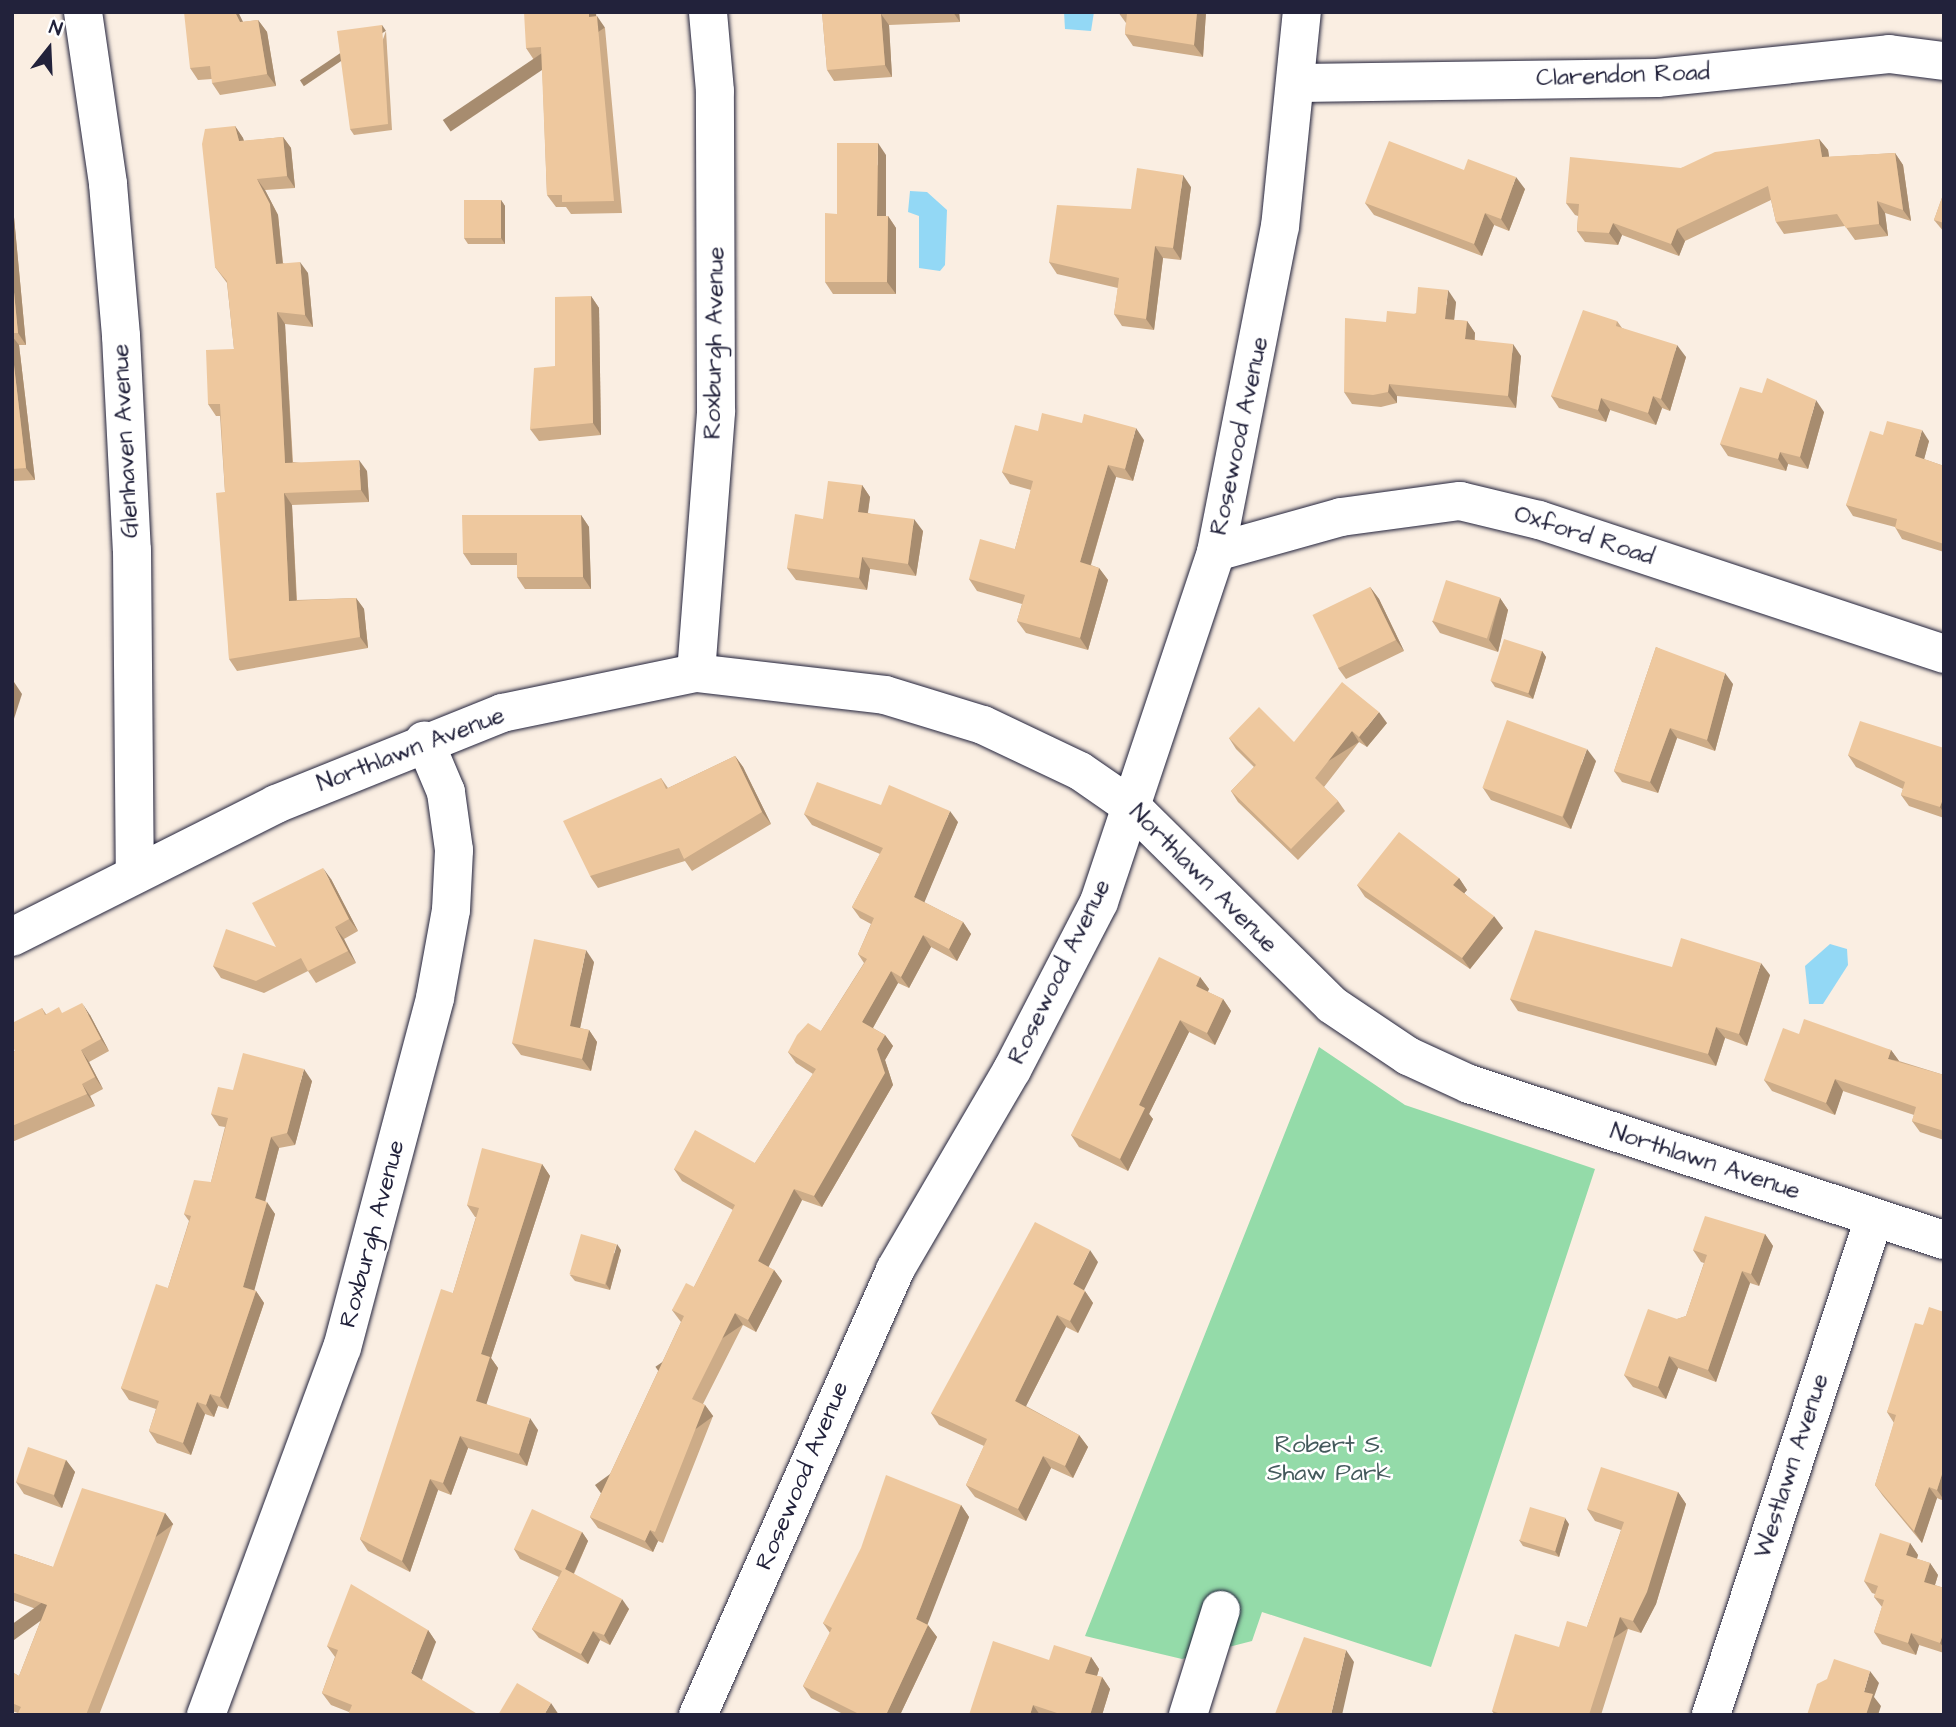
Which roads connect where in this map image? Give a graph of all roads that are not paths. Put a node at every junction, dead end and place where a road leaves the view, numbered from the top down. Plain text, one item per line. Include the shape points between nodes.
1 (83, 12) edge
2 (708, 12) edge
3 (1302, 12) edge
4 (1944, 61) edge
5 (1300, 83) junction
6 (1216, 552) junction
7 (1944, 654) edge
8 (696, 673) junction
9 (424, 740) junction
10 (1132, 807) junction
11 (135, 872) junction
12 (12, 937) edge
13 (1874, 1218) junction
14 (1944, 1240) edge
15 (1221, 1609) dead end
16 (223, 1671) junction
17 (206, 1715) edge
18 (233, 1715) edge
19 (698, 1715) edge
20 (1188, 1715) edge
21 (1711, 1715) edge

1 - 11 street, Glenhaven Avenue via 108,184 121,336 132,550
2 - 8 street, Roxburgh Avenue via 715,91 716,411
3 - 5 street, Rosewood Avenue
4 - 5 street, Clarendon Road via 1889,54 1657,78
5 - 6 street, Rosewood Avenue via 1256,371
6 - 7 street, Oxford Road via 1341,517 1460,501 1539,520
6 - 10 street, Rosewood Avenue
8 - 9 street, Northlawn Avenue via 593,690
8 - 10 street, Northlawn Avenue via 898,698 983,725 1080,771
9 - 11 street, Northlawn Avenue
9 - 16 street, Roxburgh Avenue via 446,792 454,850 451,911 435,998 342,1348
10 - 13 street, Northlawn Avenue via 1332,1005 1408,1056 1469,1084
10 - 19 street, Rosewood Avenue via 1099,902 1013,1070 895,1270 844,1376
11 - 12 street, Northlawn Avenue
13 - 14 street, Northlawn Avenue
13 - 21 street, Westlawn Avenue
15 - 20 street
16 - 17 street, Roxburgh Avenue
16 - 18 street

